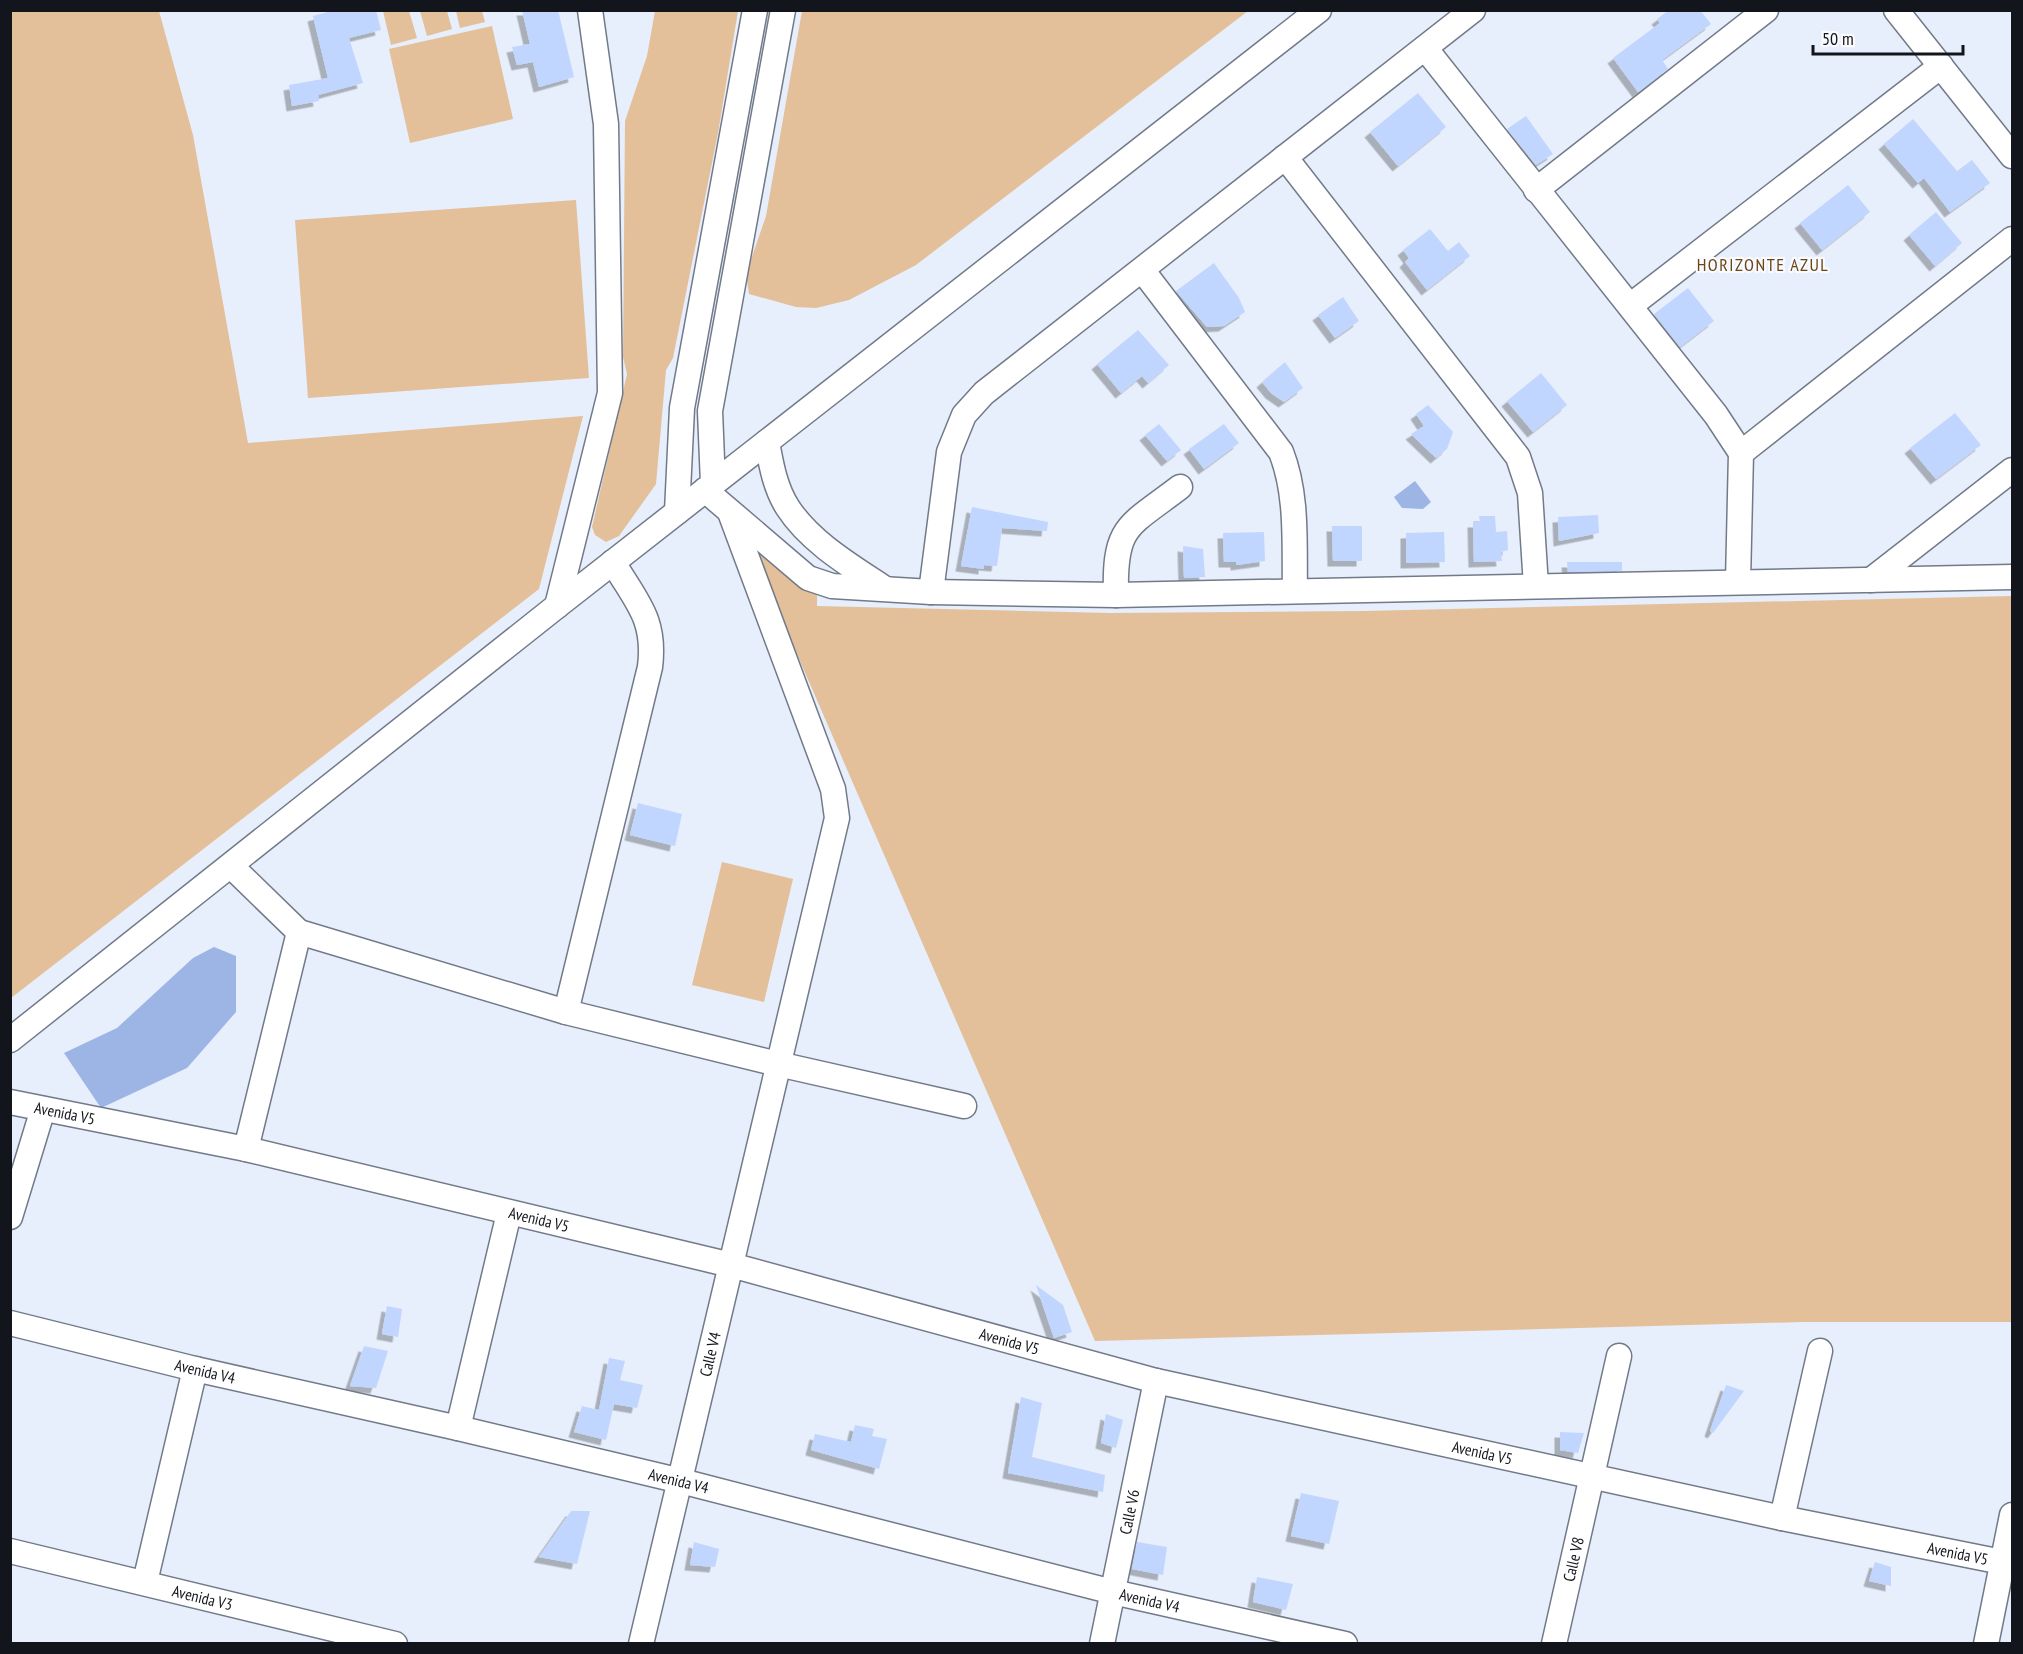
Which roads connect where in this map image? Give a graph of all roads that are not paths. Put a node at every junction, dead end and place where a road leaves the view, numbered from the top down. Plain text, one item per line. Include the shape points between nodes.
1 (590, 10) edge
2 (755, 10) edge
3 (783, 10) edge
4 (1319, 10) edge
5 (1473, 10) edge
6 (1766, 10) edge
7 (1896, 10) edge
8 (1425, 48) junction
9 (1941, 66) junction
10 (2013, 156) edge
11 (1285, 157) junction
12 (1536, 190) junction
13 (2013, 239) edge
14 (1143, 271) junction
15 (1630, 306) junction
16 (767, 442) junction
17 (1741, 453) junction
18 (2013, 470) edge
19 (709, 487) junction
20 (1180, 487) dead end
21 (677, 512) junction
22 (731, 515) junction
23 (613, 562) junction
24 (2013, 577) edge
25 (1871, 580) junction
26 (1738, 582) junction
27 (1536, 586) junction
28 (886, 590) junction
29 (1295, 590) junction
30 (931, 592) junction
31 (1116, 595) junction
32 (557, 606) junction
33 (231, 866) junction
34 (299, 932) junction
35 (566, 1012) junction
36 (10, 1040) edge
37 (778, 1064) junction
38 (10, 1102) edge
39 (964, 1106) dead end
40 (43, 1109) junction
41 (246, 1149) junction
42 (509, 1213) junction
43 (10, 1217) edge
44 (731, 1266) junction
45 (10, 1323) edge
46 (1820, 1351) dead end
47 (1619, 1356) dead end
48 (195, 1370) junction
49 (1156, 1381) junction
50 (458, 1428) junction
51 (1593, 1476) junction
52 (681, 1481) junction
53 (2013, 1515) edge
54 (1782, 1518) junction
55 (10, 1551) edge
56 (2008, 1563) edge
57 (145, 1582) junction
58 (1113, 1592) junction
59 (395, 1644) edge
60 (641, 1644) edge
61 (1102, 1644) edge
62 (1345, 1644) edge
63 (1554, 1644) edge
64 (1986, 1644) edge

1 - 32 street via 606,124 610,393
2 - 21 street via 682,408
3 - 19 street via 710,411
4 - 16 street
5 - 8 street
6 - 12 street
7 - 9 street
8 - 11 street
8 - 12 street
9 - 10 street
9 - 15 street
11 - 14 street
11 - 27 street via 1518,457 1530,493
12 - 15 street
13 - 17 street
14 - 29 street via 1281,452 1292,497
14 - 30 street via 1006,375 964,415 949,452
15 - 17 street
16 - 19 street
16 - 28 street via 773,473 788,507 820,541
17 - 26 street
18 - 25 street
19 - 21 street
19 - 22 street
20 - 31 street via 1126,529 1115,561
21 - 23 street
22 - 28 street via 808,578 832,586
22 - 37 street, Calle V4 via 833,789 837,818
23 - 32 street
23 - 35 street via 649,622 653,642
24 - 25 street
25 - 26 street
26 - 27 street
27 - 29 street
28 - 30 street
29 - 31 street
30 - 31 street
32 - 33 street
33 - 34 street
33 - 36 street
34 - 35 street
34 - 41 street
35 - 37 street
37 - 39 street
37 - 44 street, Calle V4
38 - 40 street, Avenida V5
40 - 41 street, Avenida V5
40 - 43 street
41 - 42 street, Avenida V5
42 - 44 street, Avenida V5
42 - 50 street
44 - 49 street, Avenida V5
44 - 52 street, Calle V4
45 - 48 street, Avenida V4
46 - 54 street
47 - 51 street, Calle V8
48 - 50 street, Avenida V4
48 - 57 street
49 - 51 street, Avenida V5
49 - 58 street, Calle V6
50 - 52 street, Avenida V4
51 - 54 street, Avenida V5
51 - 63 street, Calle V8
52 - 58 street, Avenida V4
52 - 60 street, Calle V4
53 - 56 street
54 - 56 street, Avenida V5
55 - 57 street, Avenida V3
56 - 64 street
57 - 59 street, Avenida V3
58 - 61 street, Calle V6
58 - 62 street, Avenida V4

